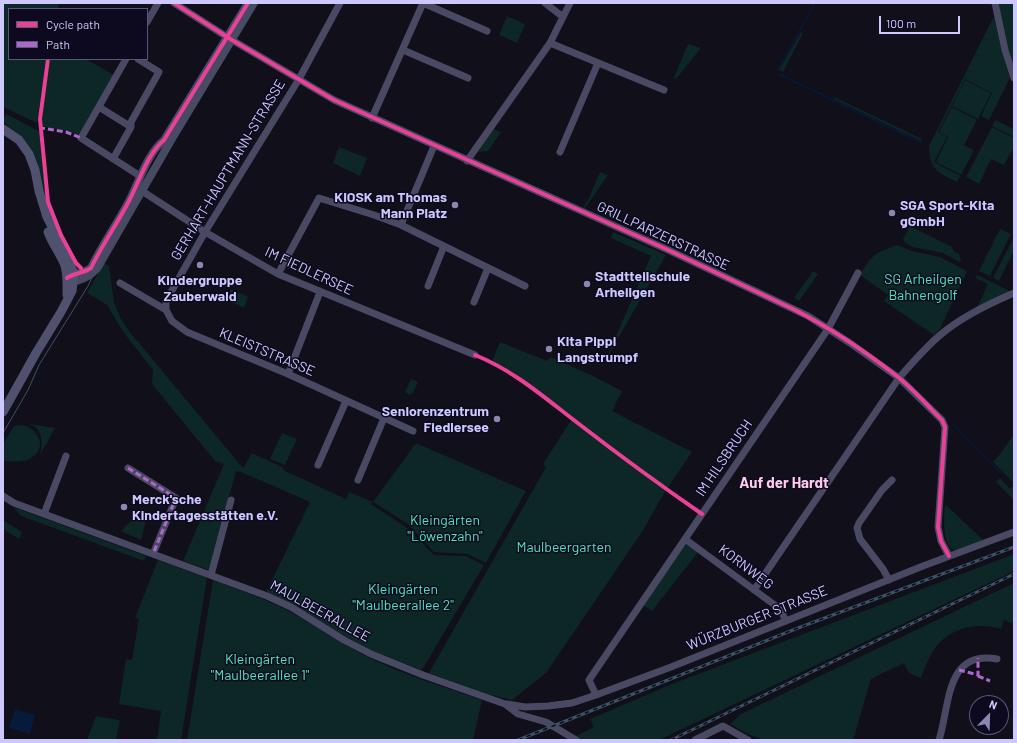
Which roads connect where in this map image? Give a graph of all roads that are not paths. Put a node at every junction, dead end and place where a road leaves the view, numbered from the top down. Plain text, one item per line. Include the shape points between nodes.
1 (158, 3) edge
2 (174, 3) edge
3 (248, 3) edge
4 (254, 3) edge
5 (340, 3) edge
6 (423, 3) edge
7 (545, 3) edge
8 (570, 3) edge
9 (995, 3) edge
10 (563, 17) junction
11 (148, 20) edge
12 (487, 31) dead end
13 (230, 38) junction
14 (550, 43) junction
15 (403, 50) junction
16 (125, 60) edge
17 (140, 60) edge
18 (598, 63) junction
19 (468, 78) dead end
20 (1014, 78) edge
21 (299, 79) junction
22 (664, 90) dead end
23 (99, 107) junction
24 (372, 118) junction
25 (131, 127) junction
26 (3, 129) edge
27 (434, 146) junction
28 (560, 152) dead end
29 (113, 159) junction
30 (467, 161) junction
31 (140, 176) junction
32 (138, 189) junction
33 (401, 225) junction
34 (205, 232) junction
35 (444, 246) junction
36 (488, 268) junction
37 (858, 273) dead end
38 (278, 274) junction
39 (71, 278) junction
40 (120, 283) dead end
41 (428, 286) dead end
42 (525, 286) dead end
43 (320, 292) junction
44 (1014, 293) edge
45 (474, 302) dead end
46 (166, 310) junction
47 (828, 329) junction
48 (475, 355) dead end
49 (288, 374) junction
50 (899, 378) junction
51 (346, 401) junction
52 (3, 412) edge
53 (384, 418) junction
54 (413, 431) dead end
55 (66, 456) dead end
56 (318, 465) dead end
57 (128, 468) dead end
58 (358, 480) dead end
59 (892, 480) dead end
60 (3, 496) edge
61 (231, 500) dead end
62 (44, 514) junction
63 (1014, 532) edge
64 (685, 538) junction
65 (153, 554) junction
66 (949, 556) junction
67 (211, 575) junction
68 (889, 580) junction
69 (754, 590) junction
70 (786, 621) junction
71 (997, 659) dead end
72 (596, 695) junction
73 (505, 704) junction
74 (576, 740) edge
75 (695, 740) edge
76 (748, 740) edge
77 (939, 740) edge

1 - 11 street
2 - 13 street, GRILLPARZERSTRASSE
3 - 13 street
4 - 13 street
5 - 21 street, GERHART-HAUPTMANN-STRASSE
6 - 12 street
6 - 15 street
7 - 10 street
8 - 10 street
9 - 20 street
10 - 14 street
13 - 21 street, GRILLPARZERSTRASSE
13 - 31 street
13 - 32 street via 173,136
14 - 18 street
14 - 30 street
15 - 19 street
15 - 24 street
16 - 23 street
17 - 25 street via 159,72 131,122
18 - 22 street
18 - 28 street
21 - 24 street, GRILLPARZERSTRASSE via 334,100
21 - 34 street, GERHART-HAUPTMANN-STRASSE
23 - 25 street
23 - 29 street via 81,138
24 - 27 street, GRILLPARZERSTRASSE
25 - 29 street
26 - 39 main road via 19,140 29,154 35,170 44,221
27 - 30 street, GRILLPARZERSTRASSE
27 - 33 street
29 - 31 street
30 - 47 street, GRILLPARZERSTRASSE via 670,251
31 - 32 street
32 - 34 street, IM FIEDLERSEE
32 - 39 street via 98,267 82,280
33 - 35 street
33 - 38 street via 318,198
34 - 38 street, IM FIEDLERSEE
34 - 46 street, GERHART-HAUPTMANN-STRASSE via 166,301
35 - 36 street
35 - 41 street
36 - 42 street
36 - 45 street
37 - 47 street, IM HILSBRUCH
38 - 43 street, IM FIEDLERSEE
39 - 52 main road via 72,291
40 - 46 street, KLEISTSTRASSE
43 - 48 street, IM FIEDLERSEE
43 - 49 street
44 - 50 street via 979,310 943,333
46 - 49 street, KLEISTSTRASSE via 172,321 187,332
47 - 50 street, GRILLPARZERSTRASSE
47 - 64 street, IM HILSBRUCH
49 - 51 street, KLEISTSTRASSE
50 - 66 street, GRILLPARZERSTRASSE via 942,420 945,427 938,527 941,542
50 - 69 street
51 - 53 street, KLEISTSTRASSE
51 - 56 street via 320,453
53 - 54 street, KLEISTSTRASSE
53 - 58 street
55 - 62 street
57 - 65 street via 176,498
59 - 68 street via 882,490 857,528 860,538
60 - 62 street, MAULBEERALLEE
61 - 67 street
62 - 65 street, MAULBEERALLEE
63 - 66 street, WÜRZBURGER STRASSE
64 - 69 street, KORNWEG
64 - 72 street, IM HILSBRUCH via 589,680
65 - 67 street, MAULBEERALLEE
66 - 68 street, WÜRZBURGER STRASSE
67 - 73 street, MAULBEERALLEE via 291,607 371,654
68 - 70 street, WÜRZBURGER STRASSE
69 - 70 street, KORNWEG via 781,611
70 - 72 street, WÜRZBURGER STRASSE
71 - 77 street via 978,658 959,670 948,696
72 - 73 street, WÜRZBURGER STRASSE via 572,703 548,706 525,707
73 - 74 street, MAULBEERALLEE via 518,714 546,722
75 - 76 street via 723,726

